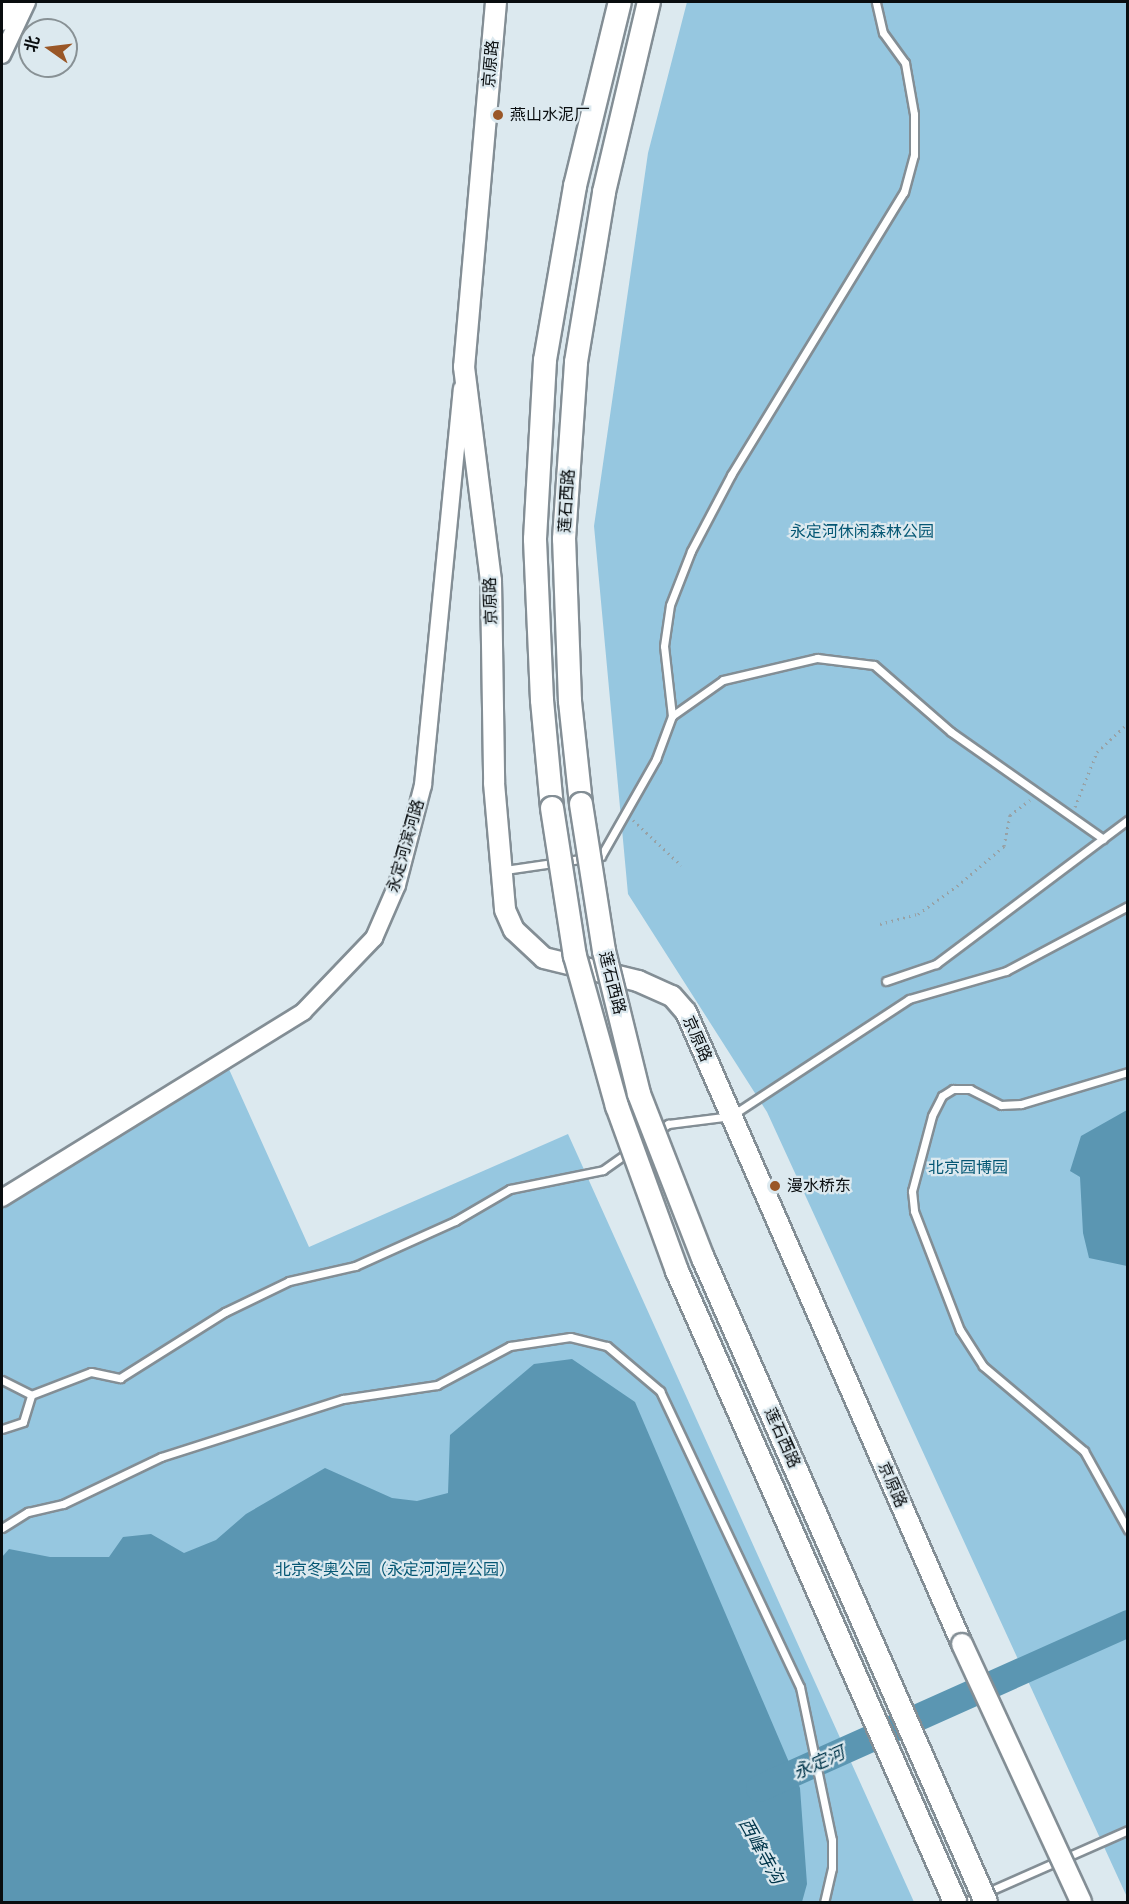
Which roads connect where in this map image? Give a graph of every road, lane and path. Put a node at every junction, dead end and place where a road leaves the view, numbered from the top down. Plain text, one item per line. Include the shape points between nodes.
1 (10, 2) edge
2 (27, 2) edge
3 (496, 2) edge
4 (620, 2) edge
5 (649, 2) edge
6 (876, 2) edge
7 (2, 22) edge
8 (2, 55) edge
9 (464, 367) junction
10 (672, 717) junction
11 (1128, 723) edge
12 (1038, 793) junction
13 (626, 813) junction
14 (1071, 817) junction
15 (1128, 820) edge
16 (1103, 839) junction
17 (681, 865) dead end
18 (502, 870) junction
19 (1128, 906) edge
20 (880, 924) dead end
21 (886, 981) dead end
22 (1128, 1072) edge
23 (731, 1116) junction
24 (2, 1198) edge
25 (2, 1380) edge
26 (31, 1395) junction
27 (2, 1429) edge
28 (2, 1528) edge
29 (1128, 1530) edge
30 (1128, 1830) edge
31 (824, 1902) edge
32 (955, 1902) edge
33 (965, 1902) edge
34 (986, 1902) edge
35 (1081, 1902) edge

1 - 7 street
2 - 8 street
3 - 9 main road, 京原路
4 - 32 highway, 莲石西路, bridge via 575,186 545,360 535,539 542,700 552,808 575,956 617,1106 677,1271
5 - 34 highway, 莲石西路, bridge via 604,192 576,362 564,539 570,701 604,951 639,1094 703,1258
6 - 10 lane via 883,33 905,63 914,114 914,155 904,192 731,475 691,551 670,605 664,646
9 - 18 main road, 京原路 via 491,581 494,783
9 - 24 street, 永定河滨河路 via 423,785 397,885 374,938 303,1012
10 - 12 lane via 723,680 817,658 874,665 951,732
10 - 13 lane via 656,759
11 - 14 path via 1097,752
12 - 14 lane
12 - 20 path via 1010,815 1004,846 957,886 918,914
13 - 17 path
13 - 18 lane via 601,856
14 - 16 lane
15 - 16 lane
16 - 21 lane via 936,964
18 - 23 main road, 京原路 via 506,910 514,930 536,952 566,965 638,981 672,996 686,1012
19 - 23 lane via 1006,971 909,999
22 - 29 lane via 1021,1104 1001,1105 970,1089 953,1089 942,1096 932,1116 912,1191 914,1210 960,1330 983,1366 1084,1451
23 - 26 lane via 668,1124 603,1170 510,1189 455,1221 355,1266 289,1281 225,1312 120,1378 91,1372
23 - 35 main road, 京原路, bridge via 962,1644
25 - 26 lane
26 - 27 lane via 23,1422
28 - 31 lane via 27,1512 63,1504 161,1457 342,1400 438,1386 510,1346 570,1337 607,1346 660,1392 800,1687 832,1840 832,1868
30 - 33 lane

